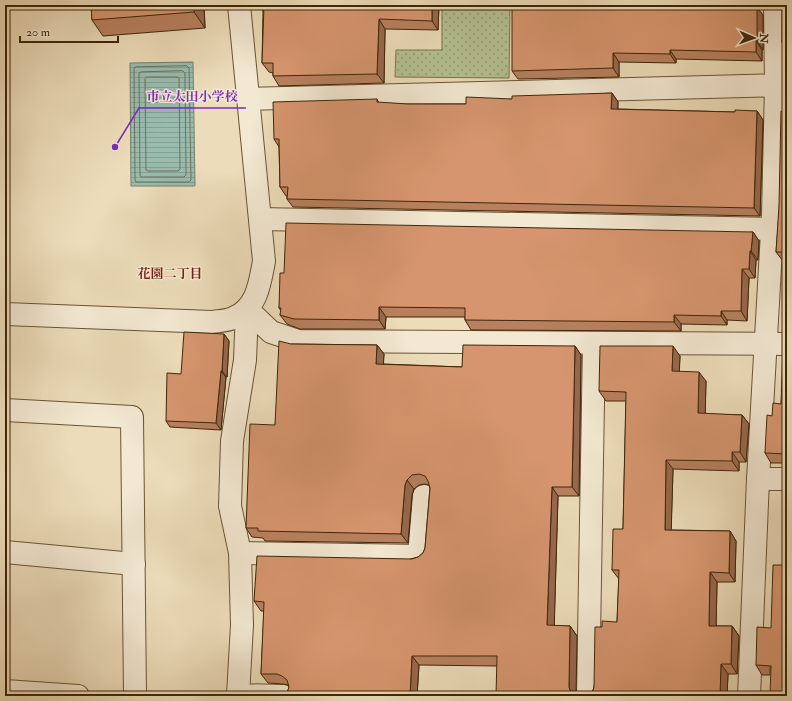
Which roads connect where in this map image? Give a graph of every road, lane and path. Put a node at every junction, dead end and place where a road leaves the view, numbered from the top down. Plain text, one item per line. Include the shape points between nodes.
1 (239, 5) edge
2 (775, 5) edge
3 (781, 85) edge
4 (248, 99) junction
5 (260, 219) junction
6 (777, 219) edge
7 (247, 309) junction
8 (5, 314) edge
9 (594, 343) junction
10 (765, 344) junction
11 (787, 344) edge
12 (5, 410) edge
13 (758, 479) junction
14 (787, 479) edge
15 (424, 496) dead end
16 (5, 552) edge
17 (240, 554) junction
18 (134, 564) junction
19 (5, 691) edge
20 (78, 696) edge
21 (135, 696) edge
22 (283, 696) edge
23 (588, 696) edge
24 (749, 696) edge

1 - 4 street
2 - 3 street
3 - 4 street
3 - 6 street
4 - 5 street
5 - 6 street
5 - 7 street via 264,261 258,293
6 - 10 street
7 - 8 street via 233,319 212,322
7 - 9 street via 271,332 298,341
7 - 17 street via 245,360 232,441 230,506
9 - 10 street
9 - 23 street
10 - 11 street
10 - 13 street
12 - 18 street via 132,417
13 - 14 street
13 - 24 street
15 - 17 street via 419,556
16 - 18 street
17 - 22 street via 242,625 238,695
18 - 21 street
19 - 20 street

